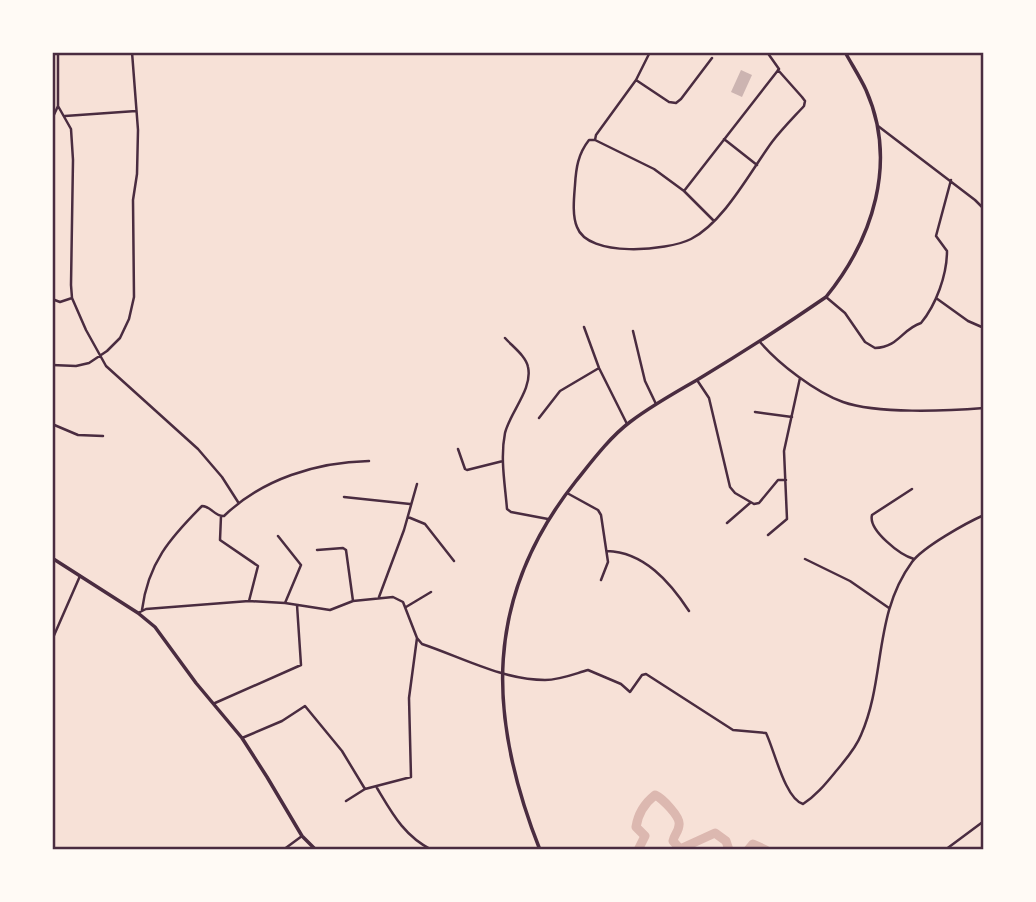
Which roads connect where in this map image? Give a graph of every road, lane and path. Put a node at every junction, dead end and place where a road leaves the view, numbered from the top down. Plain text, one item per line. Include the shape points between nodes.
1 (58, 52) edge
2 (132, 52) edge
3 (650, 52) edge
4 (767, 52) edge
5 (845, 52) edge
6 (712, 58) dead end
7 (778, 70) junction
8 (636, 80) junction
9 (58, 106) junction
10 (136, 111) junction
11 (65, 116) junction
12 (53, 117) edge
13 (878, 126) junction
14 (724, 139) junction
15 (595, 140) junction
16 (757, 164) junction
17 (951, 180) junction
18 (684, 191) junction
19 (984, 209) edge
20 (714, 221) junction
21 (826, 297) junction
22 (936, 297) junction
23 (72, 298) junction
24 (52, 299) edge
25 (584, 327) dead end
26 (984, 328) edge
27 (633, 331) dead end
28 (505, 338) dead end
29 (758, 340) junction
30 (99, 356) junction
31 (52, 365) edge
32 (600, 368) junction
33 (800, 377) junction
34 (697, 380) junction
35 (656, 404) junction
36 (984, 408) edge
37 (755, 412) dead end
38 (792, 417) junction
39 (538, 418) dead end
40 (52, 424) edge
41 (627, 424) junction
42 (103, 436) dead end
43 (458, 449) dead end
44 (369, 460) dead end
45 (503, 461) junction
46 (786, 480) junction
47 (417, 484) dead end
48 (912, 489) dead end
49 (567, 493) junction
50 (344, 497) dead end
51 (238, 502) junction
52 (750, 503) junction
53 (412, 505) junction
54 (984, 515) edge
55 (221, 516) junction
56 (408, 517) junction
57 (548, 519) junction
58 (727, 523) dead end
59 (768, 535) dead end
60 (278, 536) dead end
61 (317, 550) dead end
62 (607, 551) junction
63 (52, 558) edge
64 (805, 559) dead end
65 (914, 559) junction
66 (454, 561) dead end
67 (80, 576) junction
68 (601, 580) dead end
69 (431, 592) dead end
70 (379, 597) junction
71 (249, 601) junction
72 (353, 601) junction
73 (285, 603) junction
74 (297, 605) junction
75 (406, 607) junction
76 (889, 608) junction
77 (140, 611) junction
78 (689, 611) dead end
79 (417, 638) junction
80 (52, 640) edge
81 (503, 673) junction
82 (215, 703) junction
83 (242, 738) junction
84 (376, 786) junction
85 (365, 789) junction
86 (346, 801) dead end
87 (984, 821) edge
88 (302, 836) junction
89 (283, 849) edge
90 (316, 849) edge
91 (432, 849) edge
92 (540, 849) edge
93 (945, 849) edge

1 - 9 street
2 - 10 street
3 - 8 street
4 - 7 street
5 - 13 main road
6 - 8 street via 676,103
7 - 14 street
7 - 16 street via 805,102
8 - 15 street
9 - 11 street
9 - 12 street
10 - 11 street
10 - 30 street via 134,297 120,338
11 - 23 street via 71,129
13 - 17 street
13 - 21 main road via 877,200 856,255
14 - 16 street
14 - 18 street
15 - 18 street via 654,169
15 - 20 street via 589,140 580,152 576,178 577,229 587,239 613,248 659,249 691,239
16 - 20 street
17 - 19 street
17 - 22 street via 936,236 947,255
18 - 20 street
21 - 22 street via 875,348 892,345 921,323
21 - 29 main road
22 - 26 street
23 - 24 street
23 - 30 street
25 - 32 street
27 - 35 street via 645,381
28 - 45 street via 525,360 529,372 509,418
29 - 33 street
29 - 34 main road
30 - 31 street via 76,366
30 - 51 street via 198,449
32 - 39 street via 560,391
32 - 41 street
33 - 36 street via 824,394 865,407
33 - 38 street
34 - 35 main road
34 - 52 street via 709,398 730,486
35 - 41 main road
37 - 38 street
38 - 46 street via 784,452
40 - 42 street via 78,435
41 - 49 main road
43 - 45 street via 467,470
44 - 51 street via 343,461 292,474
45 - 57 street via 509,511
46 - 52 street via 778,480 759,503
46 - 59 street via 787,519
47 - 53 street
48 - 65 street via 870,520 889,543
49 - 57 main road
49 - 62 street via 600,512
50 - 53 street
51 - 55 street
52 - 58 street
53 - 56 street
54 - 65 street
55 - 71 street via 220,540 258,566
55 - 77 street via 202,506 175,533 152,570
56 - 66 street via 425,524
56 - 70 street
57 - 81 main road via 517,588
60 - 73 street via 301,565
61 - 72 street via 346,550
62 - 68 street
62 - 78 street via 627,552 655,571
63 - 67 main road
64 - 76 street via 850,581
65 - 76 street
67 - 77 main road
67 - 80 street
69 - 75 street
70 - 72 street
70 - 75 street via 398,598
71 - 73 street
71 - 77 street
72 - 74 street via 330,610
73 - 74 street
74 - 82 street via 301,664
75 - 79 street
76 - 81 street via 863,733 829,780 803,804 795,800 766,733 733,730 646,674 629,692 590,670 544,680
77 - 82 main road
79 - 81 street via 422,644
79 - 84 street via 409,698 412,775
81 - 92 main road via 504,718 513,768
82 - 83 main road
83 - 85 street via 305,706 342,751
83 - 88 main road
84 - 85 street
84 - 91 street via 407,833
85 - 86 street
87 - 93 street
88 - 89 street
88 - 90 main road

